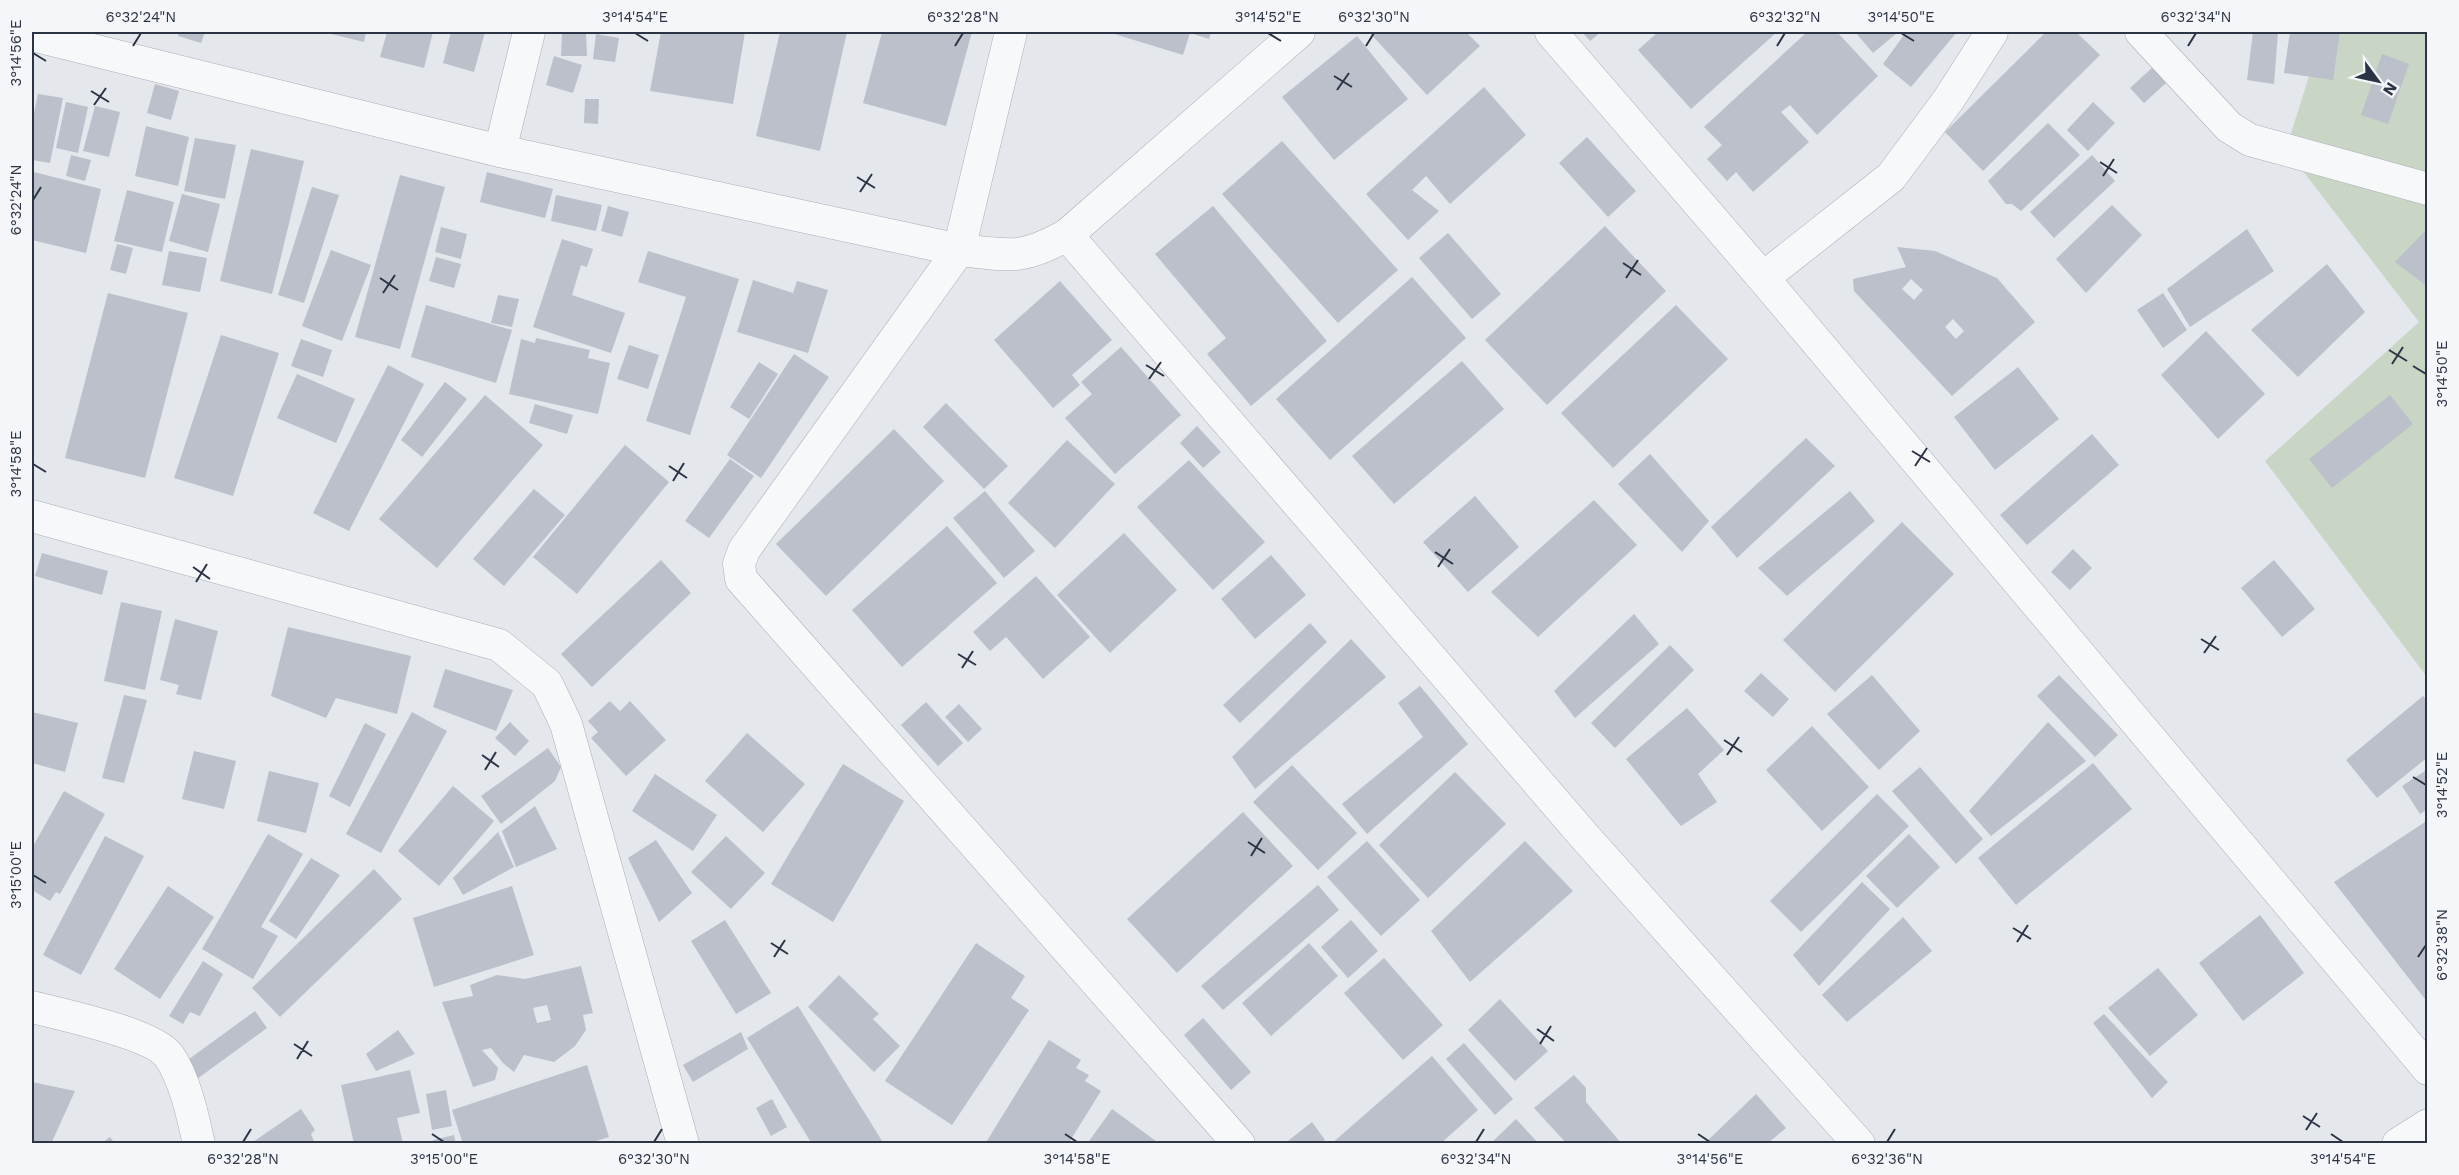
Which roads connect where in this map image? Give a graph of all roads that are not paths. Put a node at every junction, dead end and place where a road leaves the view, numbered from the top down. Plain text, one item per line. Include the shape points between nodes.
1 (529, 32) edge
2 (1011, 32) edge
3 (1299, 32) edge
4 (1551, 32) edge
5 (1992, 32) edge
6 (2141, 32) edge
7 (32, 34) edge
8 (500, 151) junction
9 (2427, 189) edge
10 (1067, 235) junction
11 (959, 250) junction
12 (1763, 278) junction
13 (32, 516) edge
14 (32, 1007) edge
15 (2427, 1069) edge
16 (2427, 1125) edge
17 (199, 1143) edge
18 (683, 1143) edge
19 (1239, 1143) edge
20 (1858, 1143) edge
21 (2398, 1143) edge

1 - 8 street
2 - 11 street
3 - 10 street
4 - 12 street
5 - 12 street via 1949,99 1891,177
6 - 9 street via 2229,127 2250,140
7 - 8 street
8 - 11 street
10 - 11 street via 1040,250 1016,256
10 - 20 street via 1585,837
11 - 19 street via 744,550 739,564 741,579
12 - 15 street
13 - 18 street via 499,645 547,684 566,724
14 - 17 street via 128,1032 169,1055 189,1104
16 - 21 street

